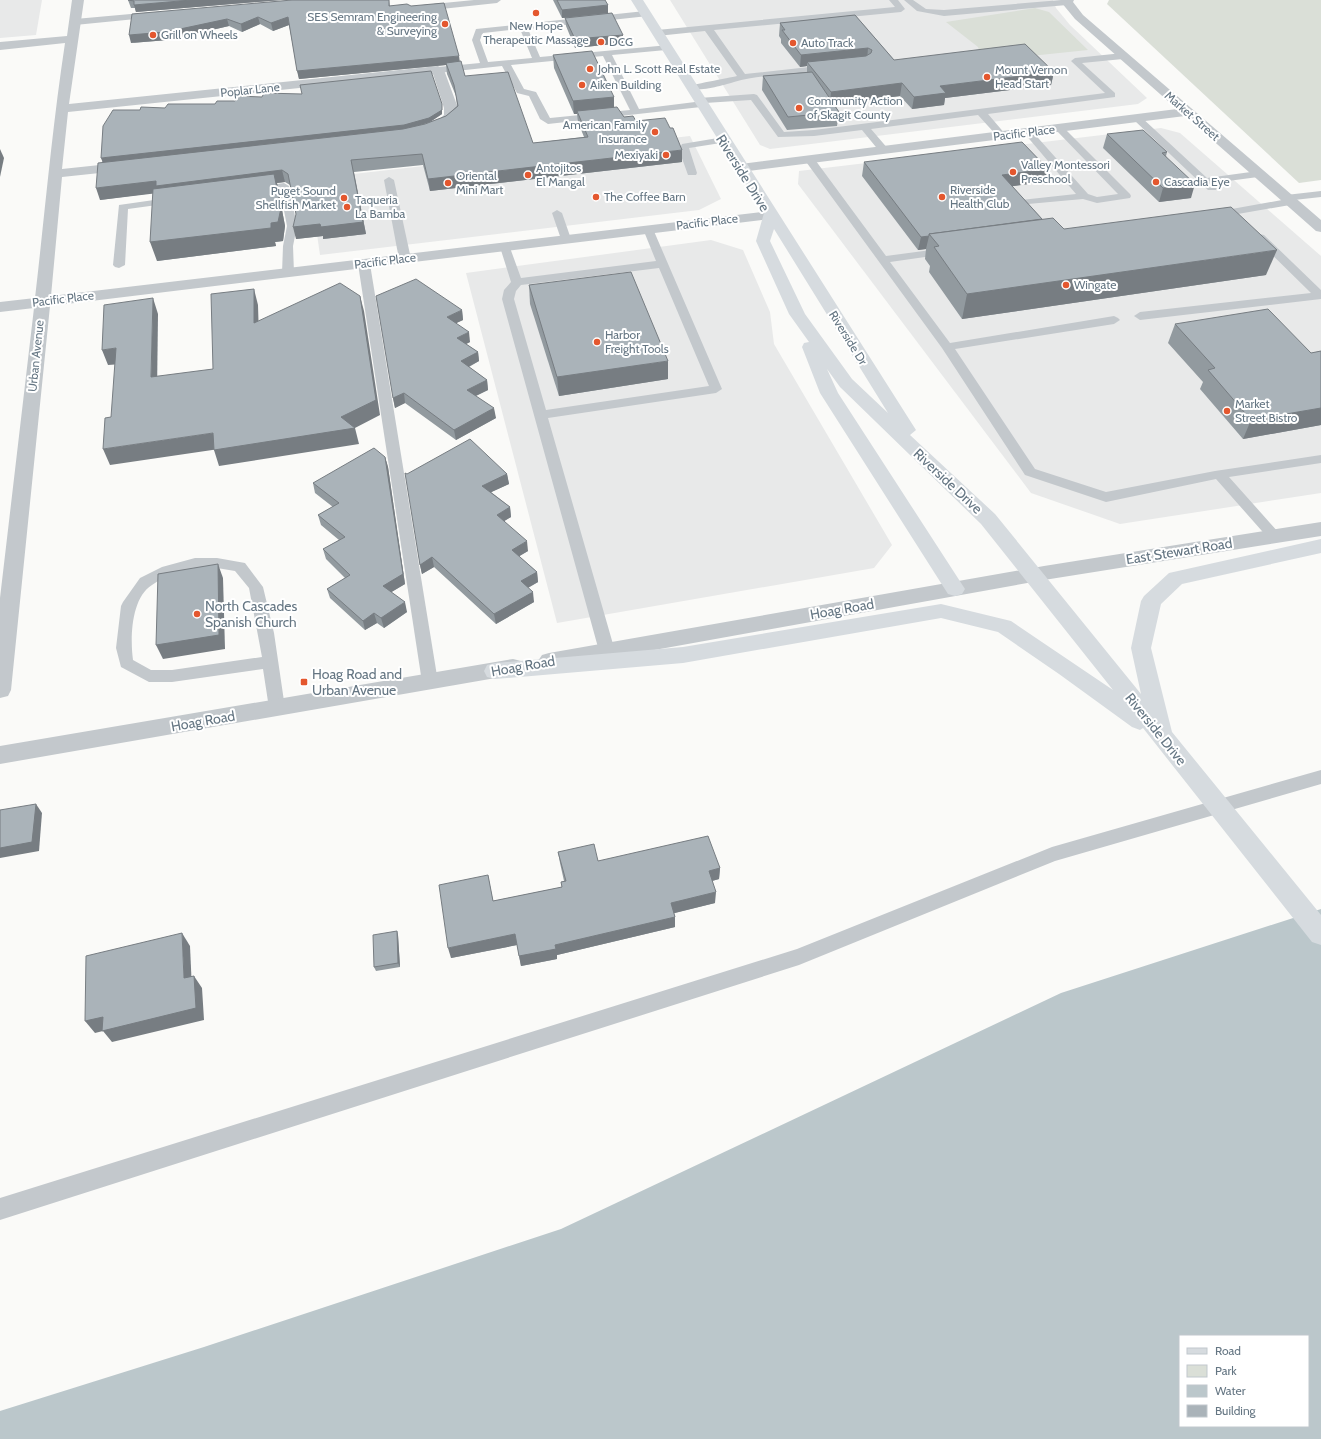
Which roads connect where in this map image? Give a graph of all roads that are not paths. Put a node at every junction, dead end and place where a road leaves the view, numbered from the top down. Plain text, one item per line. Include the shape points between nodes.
1 (78, 0) edge
2 (497, 0) edge
3 (637, 0) edge
4 (893, 0) edge
5 (908, 0) edge
6 (1067, 1) edge
7 (1025, 3) edge
8 (412, 9) edge
9 (162, 14) edge
10 (645, 14) junction
11 (75, 22) junction
12 (523, 26) junction
13 (707, 28) junction
14 (657, 33) junction
15 (72, 39) junction
16 (0, 46) edge
17 (666, 47) junction
18 (606, 53) junction
19 (1123, 56) junction
20 (537, 60) junction
21 (505, 63) junction
22 (485, 65) junction
23 (834, 68) edge
24 (438, 70) junction
25 (742, 77) junction
26 (691, 88) junction
27 (700, 103) junction
28 (62, 109) junction
29 (980, 111) junction
30 (636, 112) junction
31 (1188, 112) junction
32 (1138, 119) junction
33 (864, 126) junction
34 (1059, 128) junction
35 (417, 132) edge
36 (1028, 132) junction
37 (1001, 135) junction
38 (724, 140) junction
39 (884, 150) junction
40 (810, 159) junction
41 (140, 165) edge
42 (741, 168) junction
43 (692, 173) dead end
44 (54, 174) junction
45 (1258, 174) junction
46 (388, 180) dead end
47 (246, 191) edge
48 (1321, 194) edge
49 (1084, 196) junction
50 (184, 199) edge
51 (1288, 200) junction
52 (1021, 204) edge
53 (1234, 212) junction
54 (557, 213) dead end
55 (770, 214) junction
56 (1203, 216) edge
57 (1321, 228) edge
58 (648, 229) junction
59 (566, 240) junction
60 (505, 247) junction
61 (960, 249) edge
62 (405, 259) junction
63 (882, 260) junction
64 (364, 264) junction
65 (662, 264) junction
66 (119, 266) dead end
67 (288, 272) junction
68 (517, 282) junction
69 (1321, 295) edge
70 (41, 301) junction
71 (0, 307) edge
72 (797, 314) junction
73 (1140, 316) dead end
74 (1114, 320) dead end
75 (947, 347) junction
76 (541, 415) junction
77 (1321, 459) edge
78 (926, 462) junction
79 (1220, 474) junction
80 (1319, 532) edge
81 (1274, 536) junction
82 (1044, 573) joint
83 (955, 590) junction
84 (607, 651) junction
85 (270, 662) junction
86 (495, 671) junction
87 (430, 682) junction
88 (0, 690) edge
89 (277, 708) junction
90 (1162, 737) junction
91 (0, 755) edge
92 (1321, 777) edge
93 (1321, 934) edge
94 (0, 1209) edge

1 - 11 street, Urban Avenue
2 - 8 lane
3 - 10 main road, Riverside Drive
4 - 13 lane via 901,9
5 - 7 lane via 916,9 930,12
6 - 7 lane
6 - 19 street, Market Street via 1079,17
9 - 11 lane
10 - 12 lane
10 - 14 main road, Riverside Drive
11 - 15 street, Urban Avenue
12 - 20 lane
12 - 22 lane via 479,31 476,40
13 - 14 lane
13 - 25 lane
14 - 17 main road, Riverside Drive
15 - 16 street
15 - 28 street, Urban Avenue
17 - 18 lane
17 - 26 main road, Riverside Drive
18 - 20 lane
18 - 30 lane
19 - 29 lane via 1075,61 1112,95
19 - 31 street, Market Street
20 - 21 lane
21 - 22 lane
21 - 30 lane via 520,91 534,94 548,121
22 - 24 lane
23 - 25 lane
24 - 28 street, Poplar Lane
24 - 35 street via 451,108 451,116 444,124
25 - 26 lane
26 - 27 main road, Riverside Drive
27 - 30 lane
27 - 33 lane via 754,98 781,135
27 - 38 main road, Riverside Drive
28 - 44 street, Urban Avenue
29 - 33 lane
29 - 37 lane
31 - 32 street, Pacific Place
31 - 45 street, Market Street
32 - 34 street, Pacific Place
32 - 45 lane via 1208,184
33 - 39 lane
34 - 36 street, Pacific Place
34 - 49 lane via 1126,196 1097,200
36 - 37 street, Pacific Place
36 - 49 lane
37 - 39 street, Pacific Place
38 - 42 main road, Riverside Drive
38 - 43 lane via 685,146
39 - 40 street, Pacific Place
40 - 42 street, Pacific Place
40 - 63 lane
41 - 44 street
42 - 55 main road, Riverside Drive
44 - 70 street, Urban Avenue via 53,205
45 - 51 street, Market Street
46 - 62 lane
47 - 67 lane via 284,186 292,226 288,246
48 - 51 lane
49 - 52 lane
50 - 66 lane via 123,207
51 - 53 lane
51 - 57 street, Market Street
53 - 56 lane
53 - 69 lane
54 - 59 lane
55 - 58 street, Pacific Place
55 - 72 main road, Riverside Drive via 763,241
55 - 78 main road, Riverside Dr
58 - 59 street, Pacific Place
58 - 65 lane
59 - 60 street, Pacific Place
60 - 62 street, Pacific Place
60 - 68 lane
61 - 63 lane
62 - 64 street, Pacific Place
63 - 75 lane
64 - 67 street, Pacific Place
64 - 87 lane
65 - 68 lane
65 - 76 lane via 716,389
67 - 70 street, Pacific Place
68 - 76 lane via 510,290 508,298
69 - 73 lane
70 - 71 street, Pacific Place
70 - 88 street, Urban Avenue
72 - 78 main road, Riverside Drive via 846,383
72 - 83 main road via 829,393
74 - 75 lane
75 - 79 lane via 1030,472 1106,497
76 - 84 lane
77 - 79 lane
78 - 90 main road, Riverside Drive via 988,519
79 - 81 lane
80 - 81 street, East Stewart Road
80 - 90 main road via 1176,578 1151,601 1141,648
81 - 82 street, East Stewart Road
82 - 83 street, Hoag Road
83 - 84 street, Hoag Road
84 - 86 street, Hoag Road
85 - 85 lane via 256,587 240,567 217,562 195,563 167,571 145,582 128,606 124,648 126,663 149,676 172,676
85 - 89 lane
86 - 87 street, Hoag Road
86 - 90 main road via 683,655 941,612 1004,626
87 - 89 street, Hoag Road
89 - 91 street, Hoag Road
90 - 93 main road, Riverside Drive
92 - 94 lane via 1052,854 798,957

